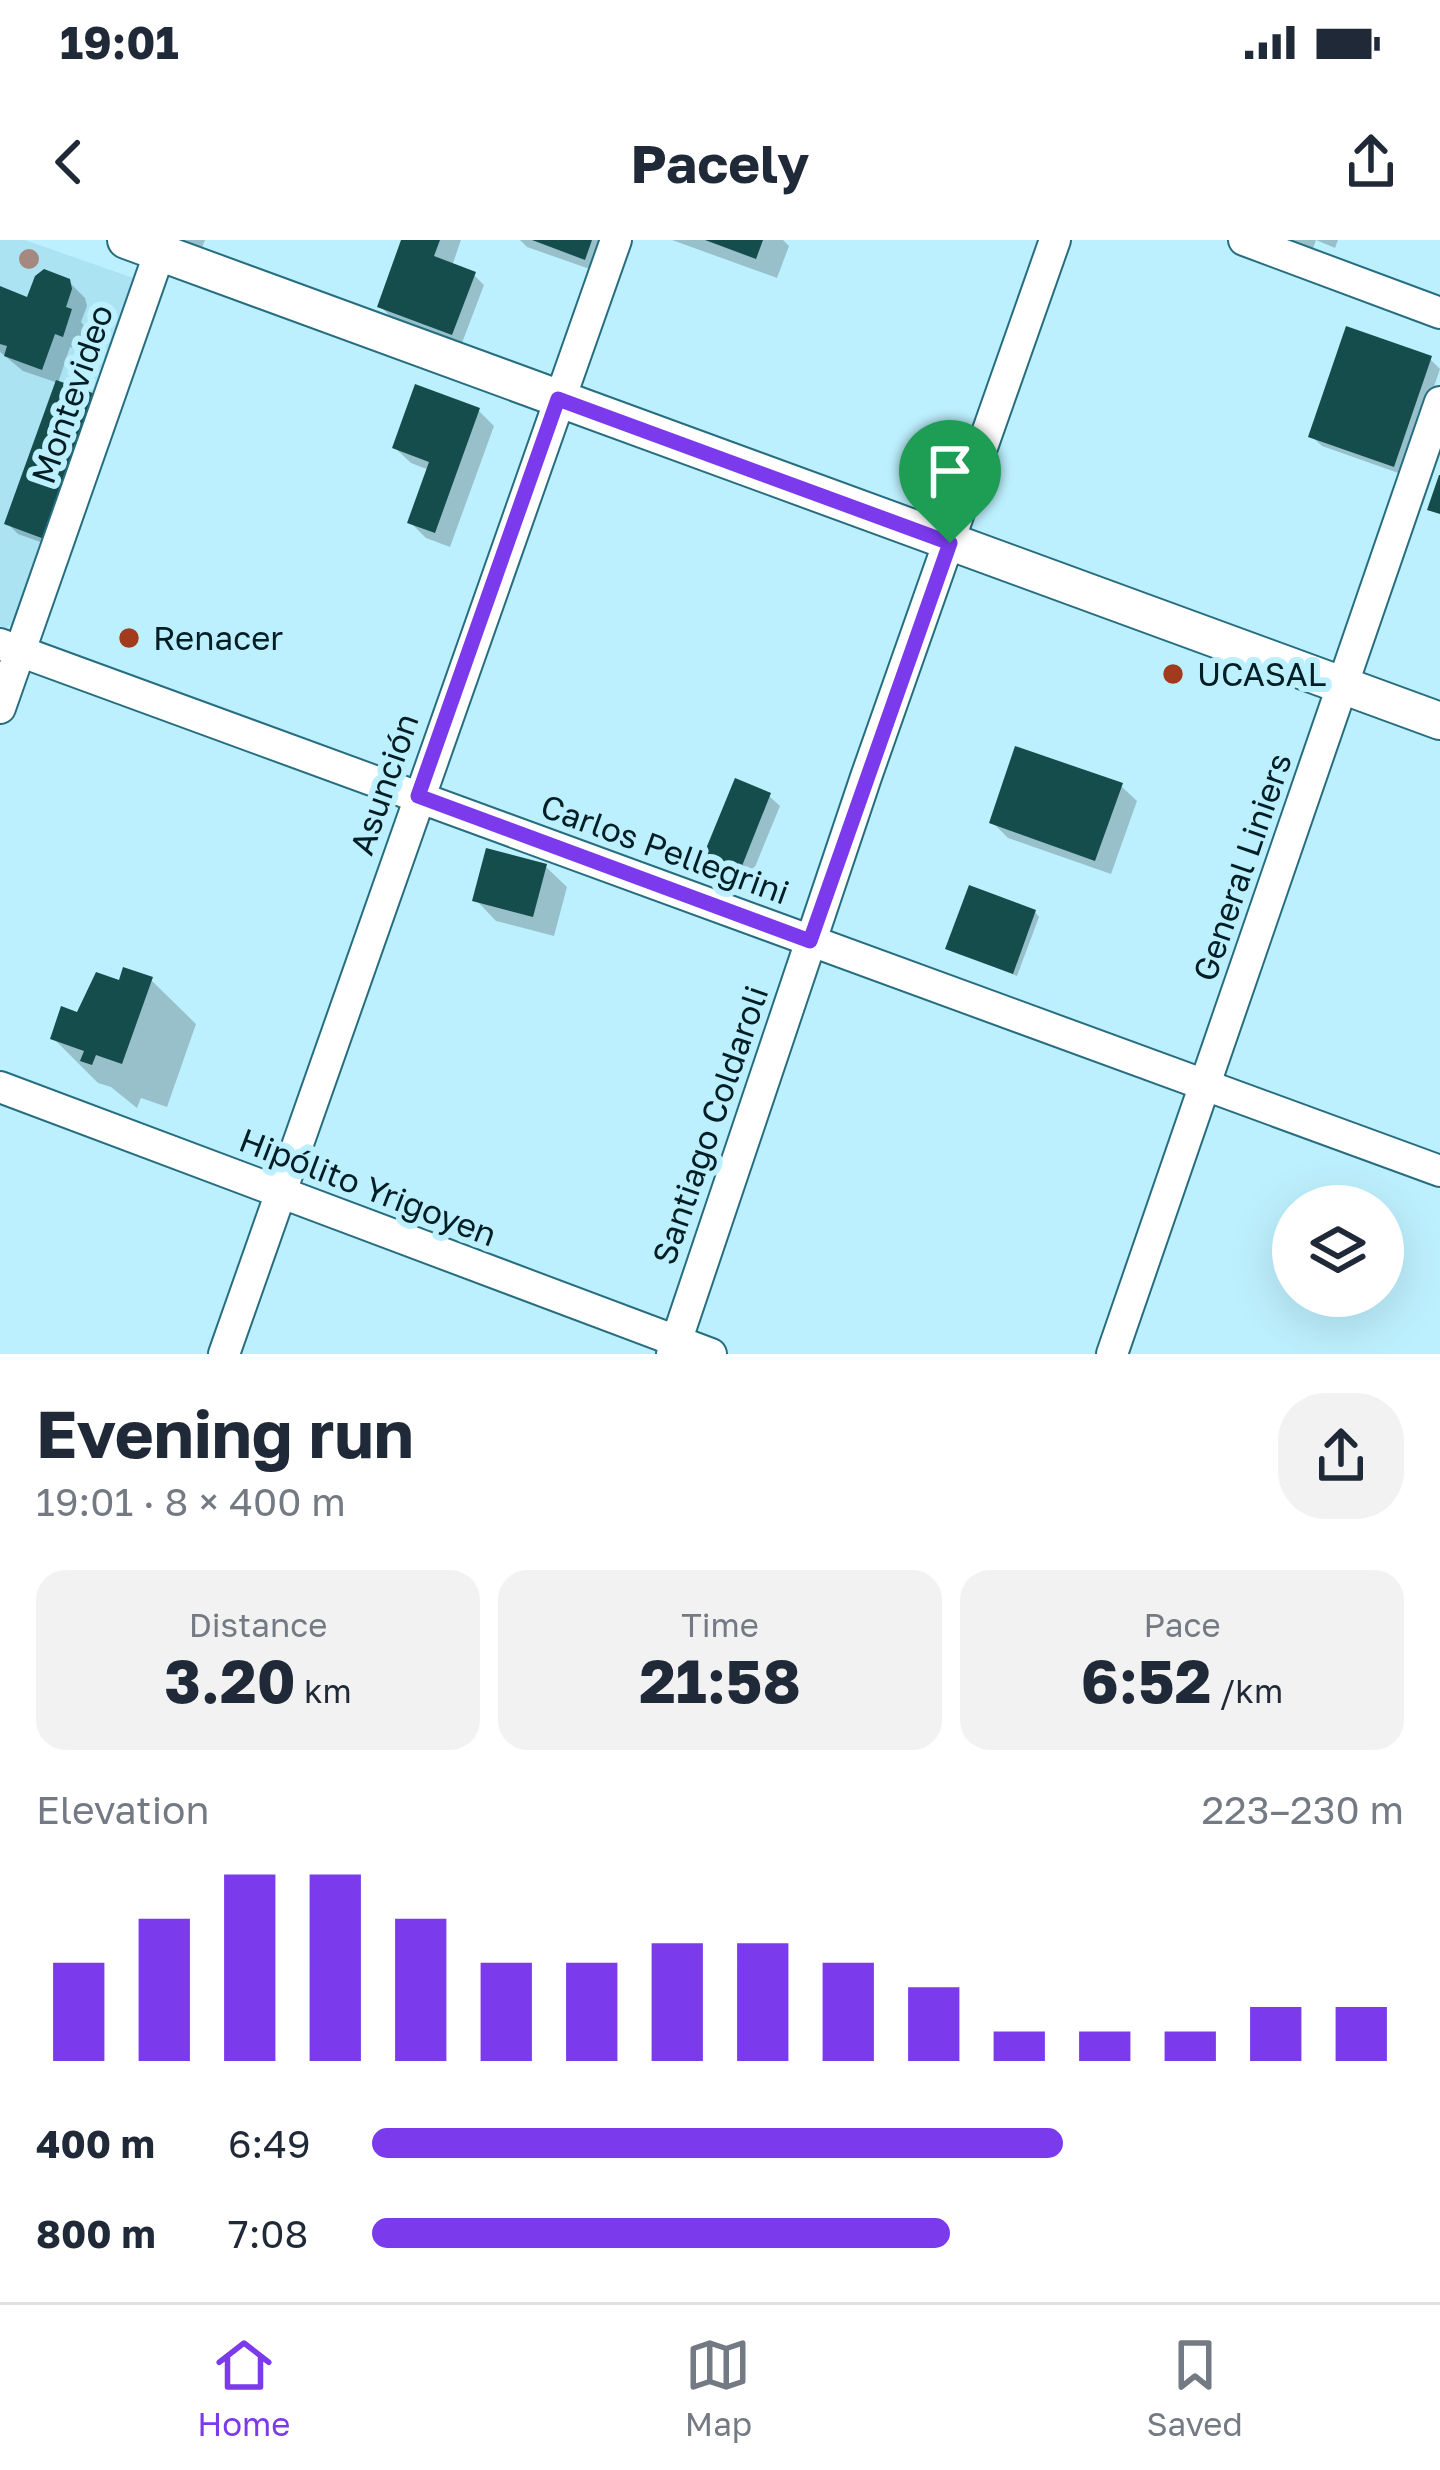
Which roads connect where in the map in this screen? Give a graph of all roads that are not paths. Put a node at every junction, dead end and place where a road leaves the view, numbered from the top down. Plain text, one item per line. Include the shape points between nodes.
1 (616, 240) edge
2 (1055, 240) edge
3 (1244, 240) edge
4 (150, 244) edge
5 (1440, 313) edge
6 (558, 399) junction
7 (1440, 402) edge
8 (950, 543) junction
9 (10, 648) edge
10 (1341, 686) junction
11 (0, 708) edge
12 (1440, 721) edge
13 (418, 796) junction
14 (810, 941) junction
15 (1206, 1085) junction
16 (0, 1087) edge
17 (1440, 1171) edge
18 (280, 1192) junction
19 (674, 1348) edge
20 (224, 1354) edge
21 (711, 1354) edge
22 (1112, 1354) edge

1 - 6 street, Asunción
2 - 8 street, Santiago Coldaroli
3 - 5 street
4 - 6 street
4 - 9 street, Montevideo
6 - 8 street
6 - 13 street, Asunción
7 - 10 street, General Liniers
8 - 10 street
8 - 14 street, Santiago Coldaroli
9 - 11 street, Montevideo
9 - 13 street, Carlos Pellegrini
10 - 12 street
10 - 15 street, General Liniers
13 - 14 street, Carlos Pellegrini
13 - 18 street, Asunción
14 - 15 street, Carlos Pellegrini
14 - 19 street, Santiago Coldaroli
15 - 17 street, Carlos Pellegrini
15 - 22 street, General Liniers
16 - 18 street, Hipólito Yrigoyen
18 - 19 street, Hipólito Yrigoyen
18 - 20 street, Asunción
19 - 21 street, Hipólito Yrigoyen

